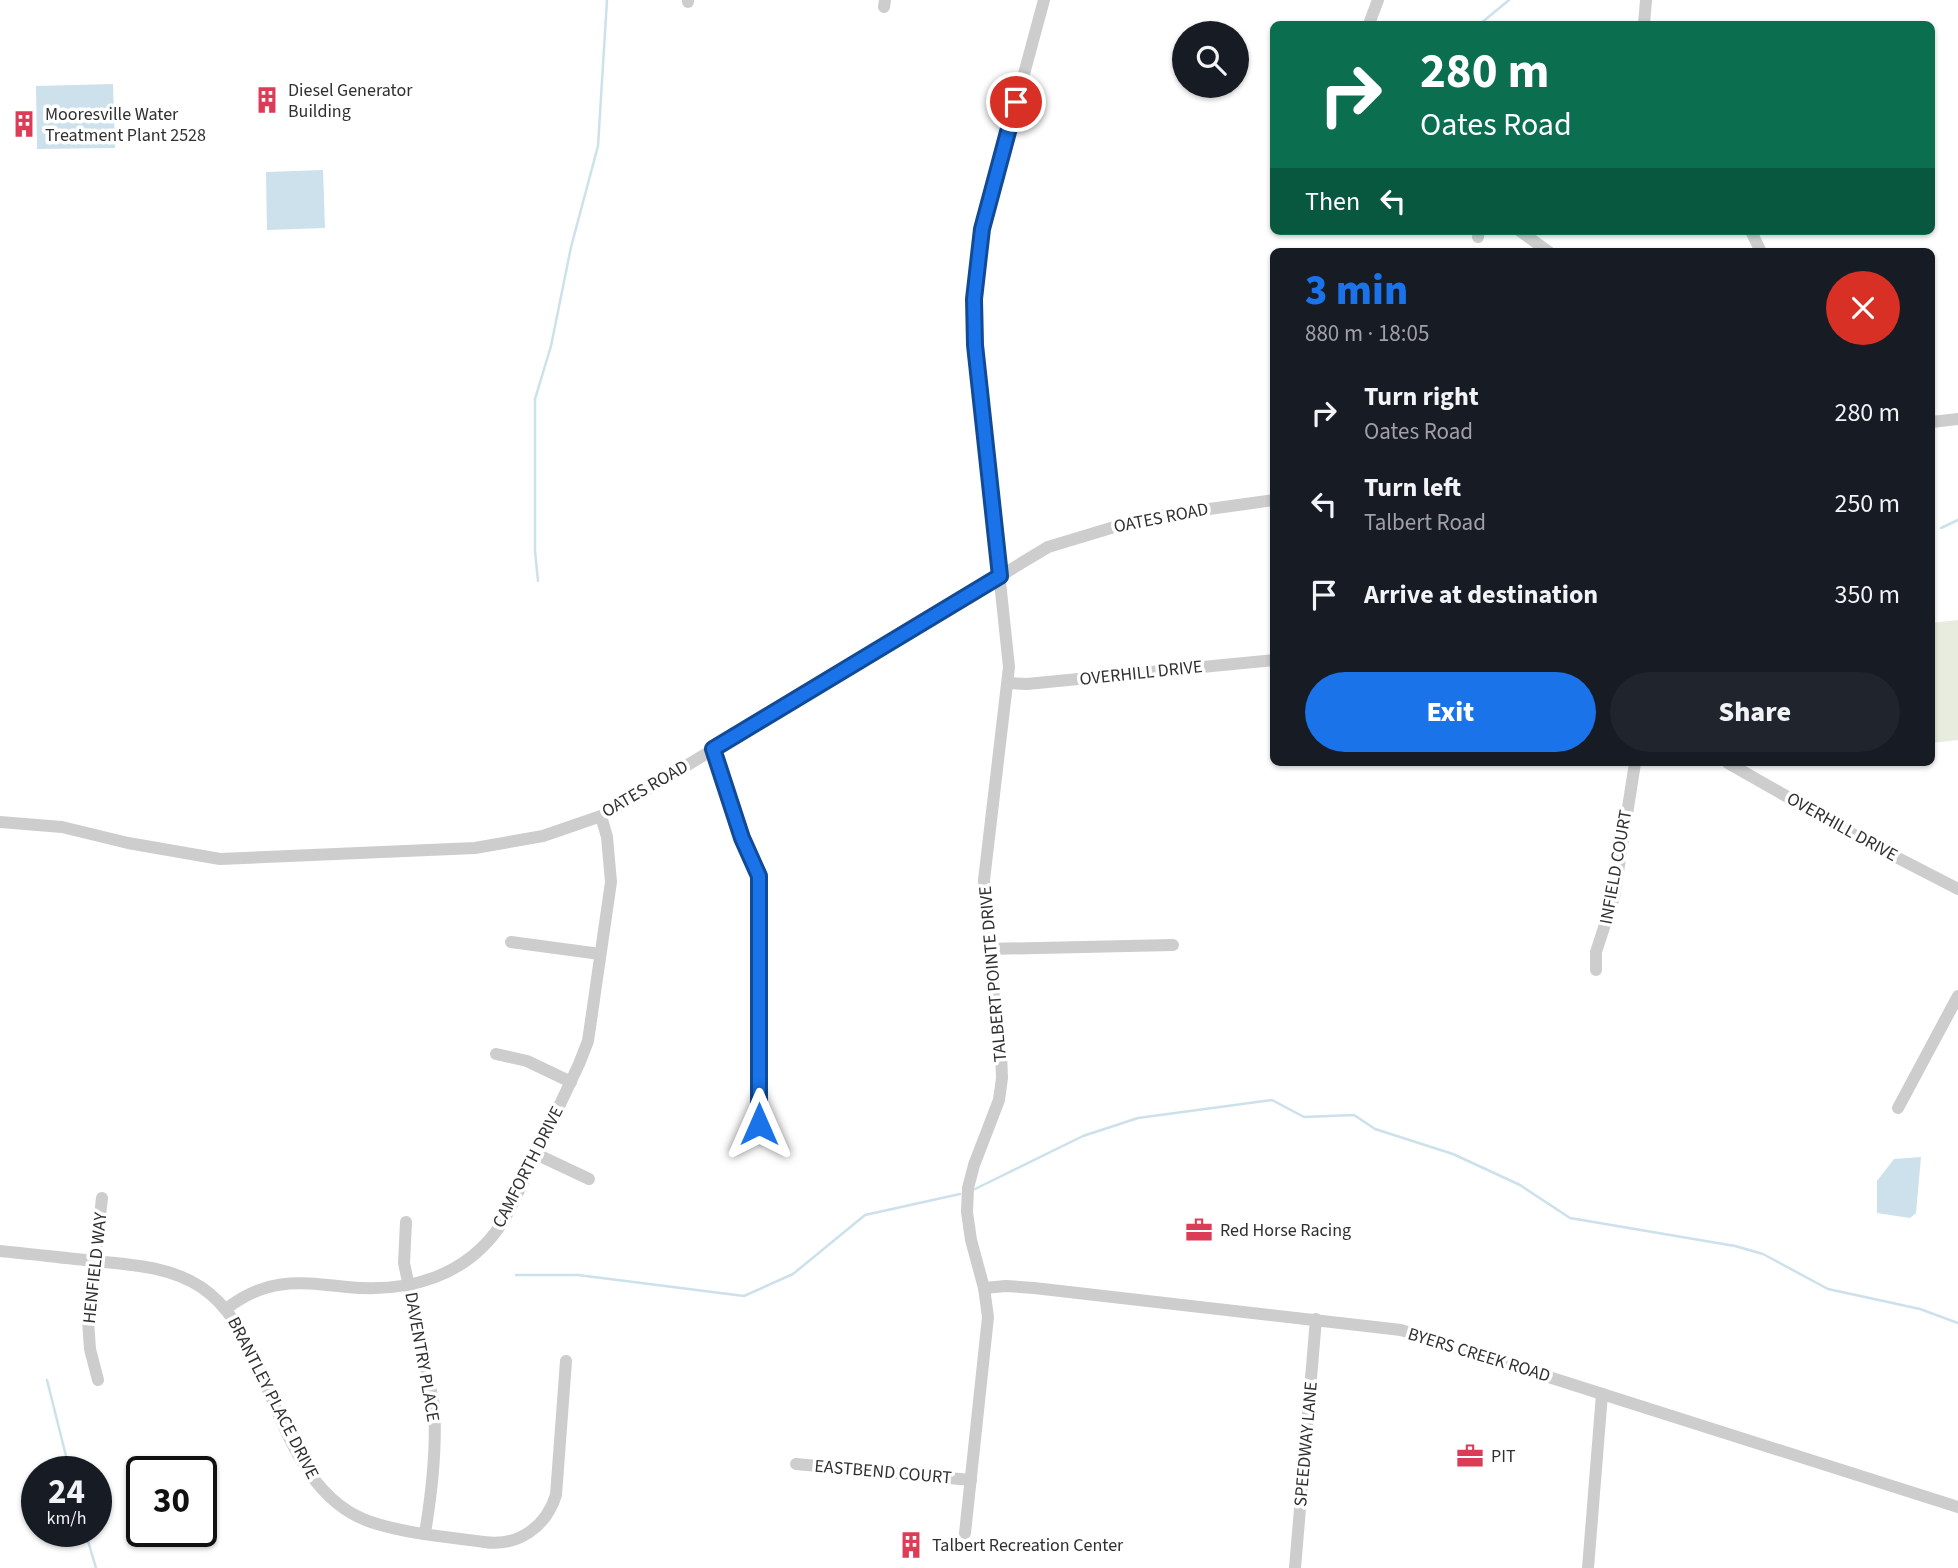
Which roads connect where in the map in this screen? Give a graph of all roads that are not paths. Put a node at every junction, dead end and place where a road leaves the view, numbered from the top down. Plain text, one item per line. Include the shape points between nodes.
1 (1044, 0) edge
2 (1378, 0) edge
3 (1646, 0) edge
4 (1370, 21) edge
5 (1644, 21) edge
6 (1526, 235) edge
7 (1543, 248) edge
8 (1958, 419) edge
9 (1935, 422) edge
10 (1270, 501) edge
11 (1000, 576) junction
12 (1270, 660) edge
13 (1008, 683) junction
14 (713, 749) junction
15 (1634, 766) edge
16 (1733, 766) edge
17 (601, 816) junction
18 (0, 822) edge
19 (1958, 889) edge
20 (511, 942) dead end
21 (1173, 945) dead end
22 (988, 949) junction
23 (600, 954) junction
24 (1596, 970) dead end
25 (1958, 996) edge
26 (496, 1054) dead end
27 (571, 1082) junction
28 (1898, 1108) dead end
29 (759, 1124) dead end
30 (537, 1154) junction
31 (589, 1179) dead end
32 (102, 1198) dead end
33 (406, 1222) dead end
34 (0, 1251) edge
35 (95, 1261) junction
36 (410, 1286) junction
37 (984, 1288) junction
38 (226, 1309) junction
39 (1317, 1319) junction
40 (566, 1361) dead end
41 (98, 1380) dead end
42 (1602, 1394) junction
43 (796, 1464) dead end
44 (971, 1480) junction
45 (1958, 1507) edge
46 (425, 1533) junction
47 (965, 1534) dead end
48 (1295, 1568) edge
49 (1588, 1568) edge

1 - 11 street, TALBERT POINTE DRIVE via 982,229 974,299
2 - 4 street
3 - 5 street
6 - 7 street
8 - 9 street
10 - 11 street, OATES ROAD via 1132,521 1048,547
11 - 13 street, TALBERT POINTE DRIVE
11 - 14 street, OATES ROAD
12 - 13 street, OVERHILL DRIVE
13 - 22 street, TALBERT POINTE DRIVE via 984,880
14 - 17 street, OATES ROAD
14 - 29 street via 759,876
15 - 24 street, INFIELD COURT via 1614,897 1596,952
16 - 19 street, OVERHILL DRIVE
17 - 18 street, OATES ROAD via 543,836 475,848 220,859 62,827
17 - 23 street, CAMFORTH DRIVE via 611,882
20 - 23 street
21 - 22 street
22 - 37 street, TALBERT POINTE DRIVE via 1002,1077 999,1100 968,1188 967,1212
23 - 27 street, CAMFORTH DRIVE via 588,1041
25 - 28 street
26 - 27 street via 527,1061
27 - 30 street, CAMFORTH DRIVE
30 - 31 street
30 - 36 street, CAMFORTH DRIVE via 501,1224 481,1248 453,1270
32 - 35 street, HENFIELD WAY
33 - 36 street, DAVENTRY PLACE via 404,1263
34 - 35 street, BRANTLEY PLACE DRIVE
35 - 38 street, BRANTLEY PLACE DRIVE via 154,1268 183,1277
35 - 41 street, HENFIELD WAY via 88,1336
36 - 38 street, CAMFORTH DRIVE via 363,1289 288,1282 253,1291
36 - 46 street, DAVENTRY PLACE via 436,1422
37 - 39 street, BYERS CREEK ROAD via 1034,1288
37 - 44 street, TALBERT POINTE DRIVE via 988,1317
38 - 46 street, BRANTLEY PLACE DRIVE via 316,1483 348,1511 372,1523
39 - 42 street, BYERS CREEK ROAD via 1401,1330
39 - 48 street, SPEEDWAY LANE
40 - 46 street, BRANTLEY PLACE DRIVE via 558,1486 545,1519 524,1536 498,1543
42 - 45 street, BYERS CREEK ROAD
42 - 49 street
43 - 44 street, EASTBEND COURT
44 - 47 street, TALBERT POINTE DRIVE

